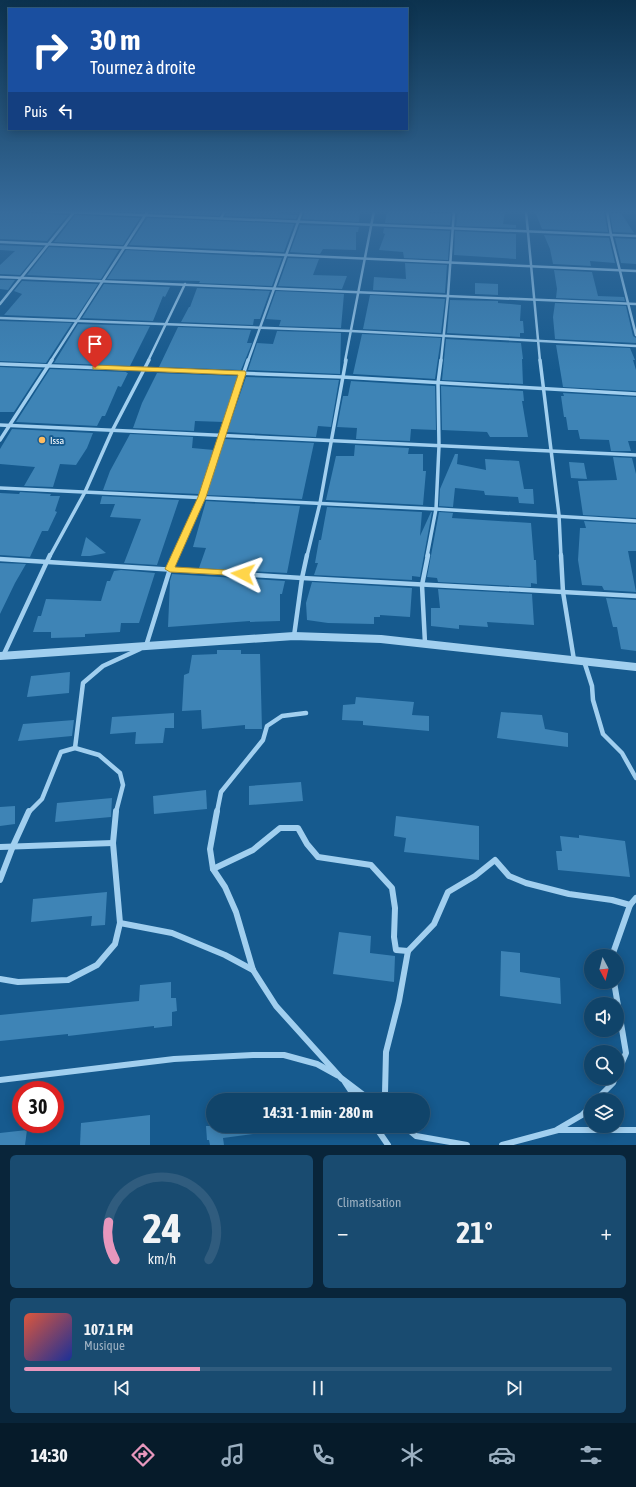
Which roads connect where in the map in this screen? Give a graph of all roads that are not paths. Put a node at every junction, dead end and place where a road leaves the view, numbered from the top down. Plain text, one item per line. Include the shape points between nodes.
1 (32, 264) edge
2 (114, 264) edge
3 (284, 264) edge
4 (364, 264) edge
5 (450, 264) edge
6 (520, 264) edge
7 (619, 264) edge
8 (531, 265) junction
9 (620, 270) junction
10 (636, 271) edge
11 (0, 277) edge
12 (21, 278) junction
13 (104, 281) junction
14 (185, 284) junction
15 (276, 288) junction
16 (359, 291) junction
17 (448, 295) junction
18 (535, 300) junction
19 (0, 304) edge
20 (629, 304) junction
21 (636, 304) edge
22 (0, 318) edge
23 (78, 320) junction
24 (167, 324) junction
25 (261, 327) junction
26 (352, 331) junction
27 (636, 335) edge
28 (443, 336) junction
29 (540, 341) junction
30 (636, 346) edge
31 (0, 364) edge
32 (47, 366) junction
33 (143, 369) junction
34 (243, 373) junction
35 (342, 377) junction
36 (438, 383) junction
37 (543, 389) junction
38 (636, 394) edge
39 (0, 425) edge
40 (9, 426) junction
41 (112, 430) junction
42 (223, 435) junction
43 (0, 440) edge
44 (330, 442) junction
45 (439, 446) junction
46 (551, 451) junction
47 (636, 455) edge
48 (0, 488) edge
49 (85, 492) junction
50 (202, 497) junction
51 (320, 503) junction
52 (436, 509) junction
53 (559, 515) junction
54 (636, 521) edge
55 (0, 559) edge
56 (47, 561) junction
57 (170, 569) junction
58 (302, 578) junction
59 (422, 585) junction
60 (563, 592) junction
61 (636, 596) edge
62 (294, 636) junction
63 (424, 644) junction
64 (148, 646) junction
65 (2, 656) edge
66 (574, 660) junction
67 (584, 661) junction
68 (636, 667) edge
69 (306, 713) dead end
70 (75, 748) junction
71 (636, 778) edge
72 (113, 843) junction
73 (13, 846) junction
74 (0, 847) edge
75 (213, 869) junction
76 (0, 880) edge
77 (636, 898) edge
78 (630, 905) junction
79 (120, 923) junction
80 (614, 949) edge
81 (408, 952) junction
82 (253, 970) junction
83 (0, 979) edge
84 (615, 989) edge
85 (624, 1058) edge
86 (341, 1078) junction
87 (0, 1080) edge
88 (611, 1085) edge
89 (352, 1093) edge
90 (361, 1093) edge
91 (385, 1093) edge
92 (603, 1093) edge
93 (584, 1113) edge
94 (558, 1130) junction
95 (636, 1130) edge
96 (380, 1133) edge
97 (412, 1133) edge
98 (388, 1145) edge
99 (467, 1145) edge
100 (502, 1145) edge

1 - 12 street
2 - 13 street
3 - 15 street
4 - 16 street
5 - 17 street
6 - 8 street
7 - 9 street
8 - 9 street
8 - 18 street
9 - 10 street
9 - 20 street
11 - 12 street
12 - 13 street
12 - 19 street
13 - 14 street
13 - 23 street
14 - 15 street
14 - 24 street
15 - 16 street
15 - 25 street
16 - 17 street
16 - 26 street
17 - 18 street
17 - 28 street
18 - 20 street
18 - 29 street
20 - 21 street
20 - 27 street
22 - 23 street
23 - 24 street
23 - 32 street
24 - 25 street
24 - 33 street
25 - 26 street
25 - 34 street
26 - 28 street
26 - 35 street
28 - 29 street
28 - 36 street
29 - 30 street
29 - 37 street
31 - 32 street
32 - 33 street
32 - 40 street
33 - 34 street
33 - 41 street
34 - 35 street
34 - 42 street
35 - 36 street
35 - 44 street
36 - 37 street
36 - 45 street
37 - 38 street
37 - 46 street
39 - 40 street
40 - 41 street
40 - 43 street
41 - 42 street
41 - 49 street
42 - 44 street
42 - 50 street
44 - 45 street
44 - 51 street
45 - 46 street
45 - 52 street
46 - 47 street
46 - 53 street
48 - 49 street
49 - 50 street
49 - 56 street
50 - 51 street
50 - 57 street
51 - 52 street
51 - 58 street
52 - 53 street
52 - 59 street
53 - 54 street
53 - 60 street
55 - 56 street
56 - 57 street
56 - 65 street
57 - 58 street
57 - 64 street
58 - 59 street
58 - 62 street
59 - 60 street
59 - 63 street
60 - 61 street
60 - 66 street
62 - 63 street via 381,639
62 - 64 street
63 - 66 street
64 - 65 street
64 - 70 street via 103,666 82,683
66 - 67 street
67 - 68 street
67 - 71 street via 603,734 622,753
69 - 75 street via 282,716 267,726 263,740 221,792 210,849
70 - 72 street via 99,756 120,773 123,785 116,809
70 - 73 street via 61,752 42,799 29,811
72 - 73 street
72 - 79 street
73 - 74 street
73 - 76 street
75 - 81 street via 253,850 280,828 298,828 318,856 371,865 392,888 396,950
75 - 82 street via 225,887 236,912
77 - 78 street
78 - 80 street
78 - 81 street via 526,883 509,876 494,860 475,876 448,892 434,924
79 - 82 street via 172,933 225,955
79 - 83 street via 115,944 97,965 68,980 18,982
81 - 91 street via 386,1052
82 - 86 street via 276,1006
84 - 85 street via 626,1053
86 - 87 street via 317,1064 284,1055 253,1055 174,1058
86 - 89 street
86 - 90 street
88 - 92 street
93 - 94 street
94 - 95 street
94 - 100 street
96 - 98 street
97 - 99 street via 416,1136

